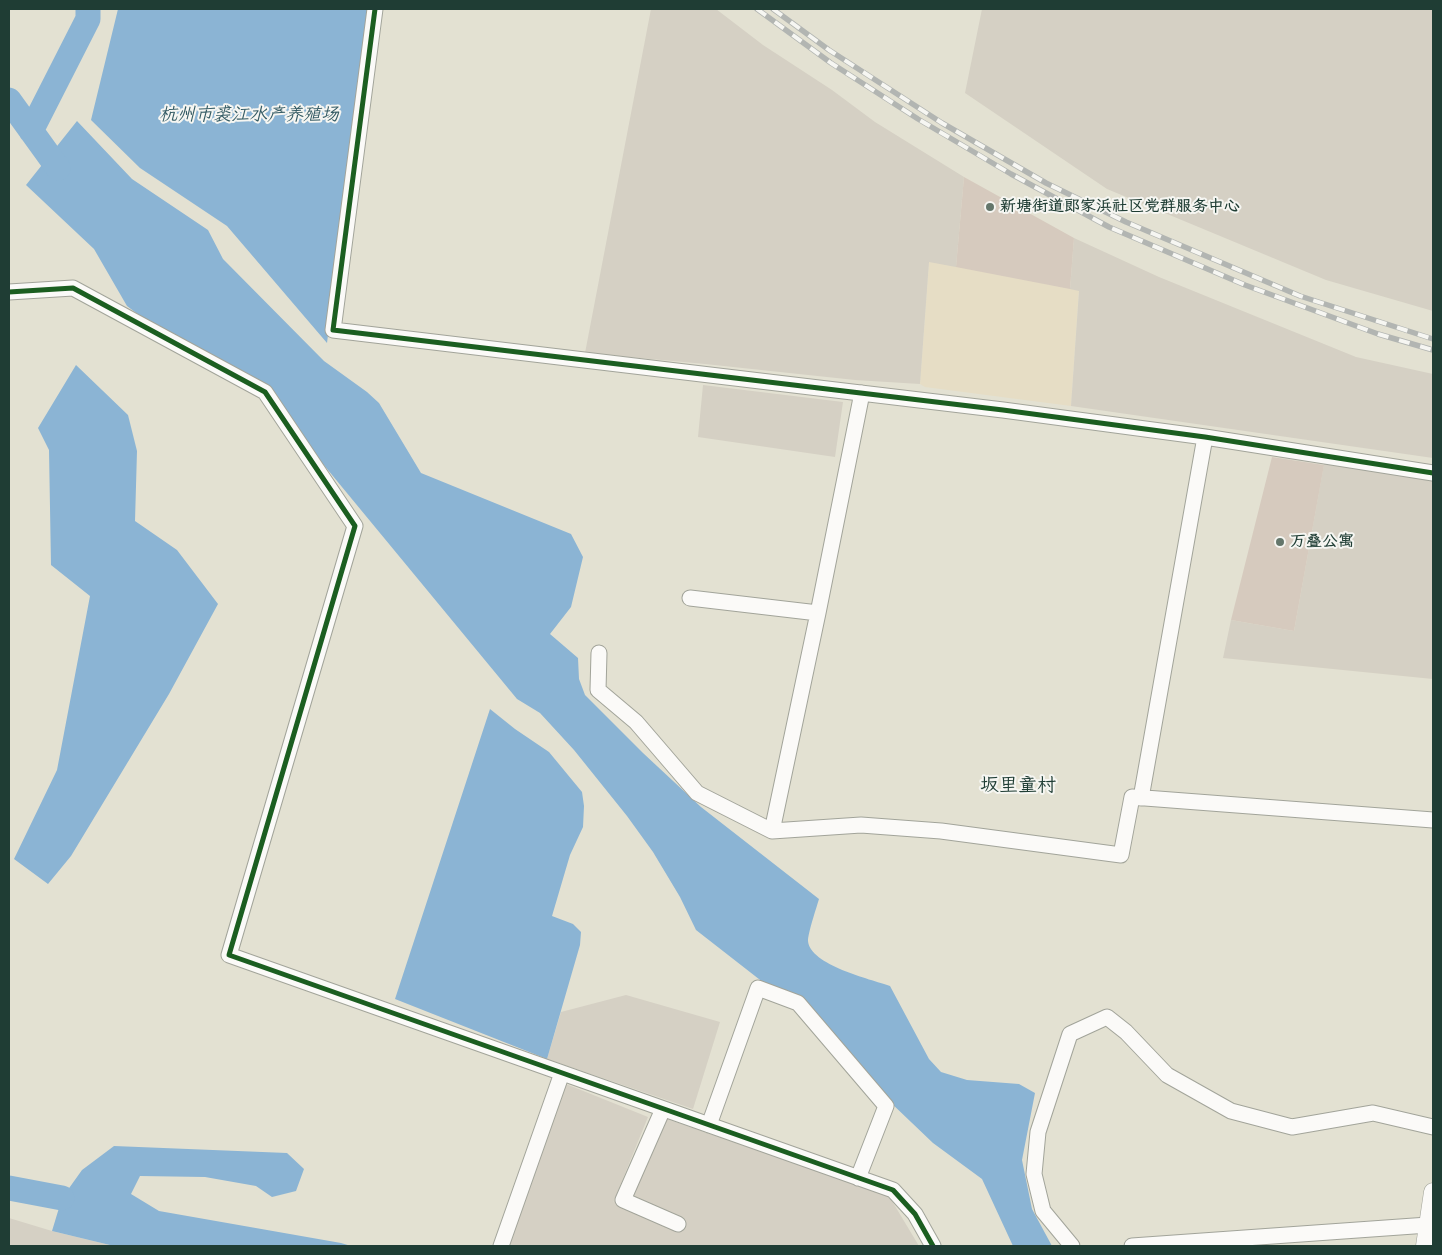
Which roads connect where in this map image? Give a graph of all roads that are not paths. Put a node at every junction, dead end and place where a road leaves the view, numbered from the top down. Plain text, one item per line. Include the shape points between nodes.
1 (375, 9) edge
2 (9, 292) edge
3 (862, 393) junction
4 (1205, 437) junction
5 (1433, 473) edge
6 (690, 598) dead end
7 (818, 613) junction
8 (599, 653) dead end
9 (1141, 798) junction
10 (1433, 820) edge
11 (772, 831) junction
12 (562, 1073) junction
13 (663, 1109) junction
14 (709, 1125) junction
15 (1433, 1127) edge
16 (858, 1178) junction
17 (1433, 1192) edge
18 (678, 1224) dead end
19 (1428, 1225) junction
20 (500, 1246) edge
21 (933, 1246) edge
22 (1072, 1246) edge
23 (1132, 1246) edge
24 (1425, 1246) edge

1 - 3 street via 333,330
2 - 12 street via 74,288 265,392 355,526 229,955
3 - 4 street
3 - 7 street
4 - 5 street
4 - 9 street
6 - 7 street
7 - 11 street
8 - 11 street via 598,690 636,722 697,794
9 - 10 street
9 - 11 street via 1132,797 1121,855 941,831 861,825
12 - 13 street
12 - 20 street
13 - 14 street
13 - 18 street via 623,1200
14 - 16 street
14 - 16 street via 758,988 798,1003 886,1106
15 - 22 street via 1373,1113 1292,1128 1231,1112 1167,1075 1107,1017 1070,1034 1038,1132 1034,1174 1043,1211
16 - 21 street via 893,1190 915,1214
17 - 19 street
19 - 23 street
19 - 24 street

